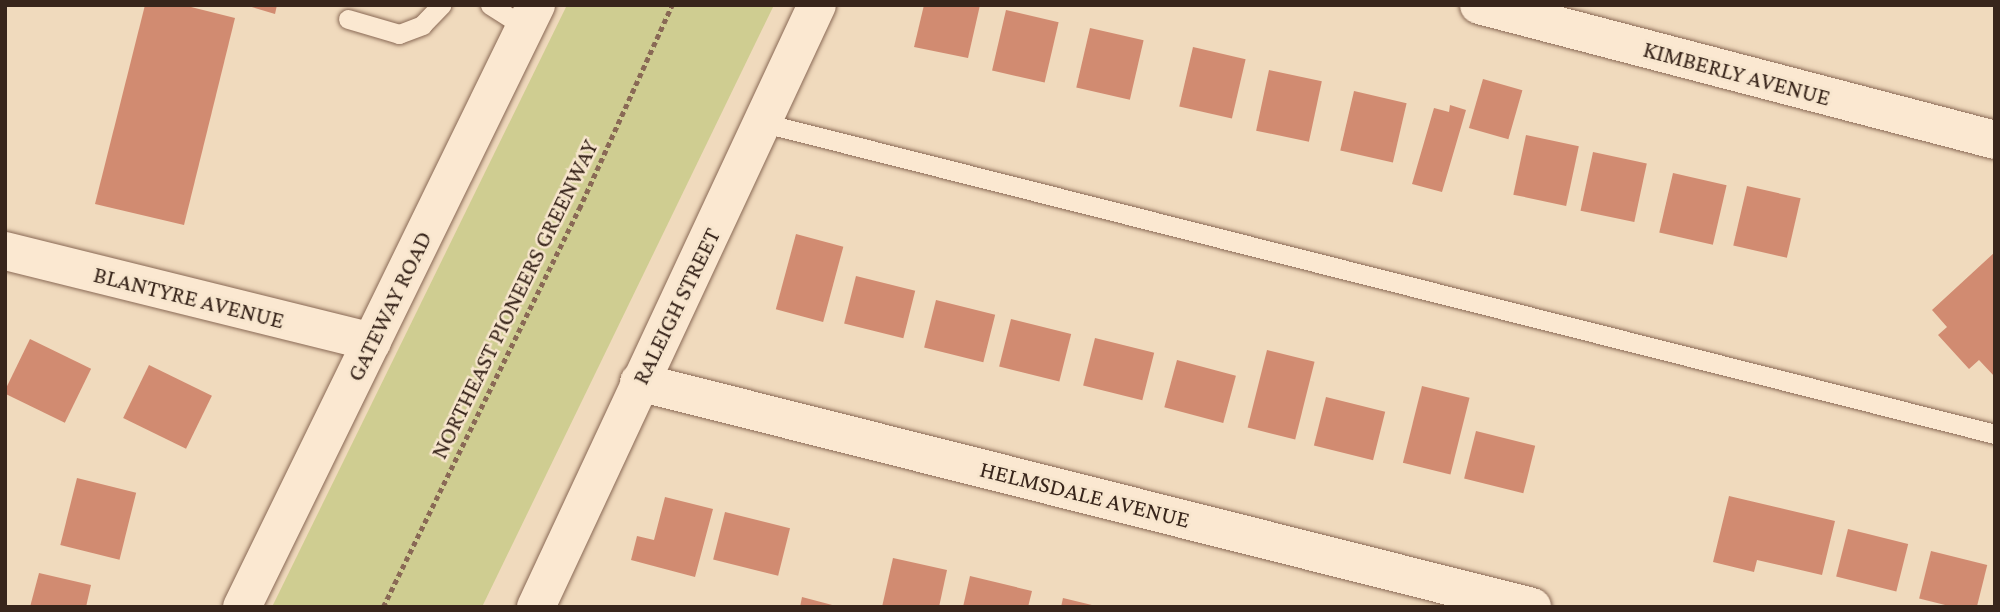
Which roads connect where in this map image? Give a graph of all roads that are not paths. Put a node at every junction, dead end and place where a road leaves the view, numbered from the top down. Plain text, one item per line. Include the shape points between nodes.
1 (441, 5) edge
2 (490, 5) edge
3 (817, 5) edge
4 (1479, 5) edge
5 (530, 16) edge
6 (348, 19) dead end
7 (764, 123) junction
8 (1995, 140) edge
9 (5, 251) edge
10 (372, 342) junction
11 (639, 382) junction
12 (1995, 434) edge
13 (242, 607) edge
14 (536, 607) edge
15 (1532, 607) edge

1 - 6 lane via 422,25 399,34
2 - 5 lane
3 - 7 street, RALEIGH STREET
4 - 8 street, KIMBERLY AVENUE
5 - 10 street, GATEWAY ROAD
7 - 11 street, RALEIGH STREET
7 - 12 lane
9 - 10 street, BLANTYRE AVENUE
10 - 13 street, GATEWAY ROAD
11 - 14 street, RALEIGH STREET
11 - 15 street, HELMSDALE AVENUE

